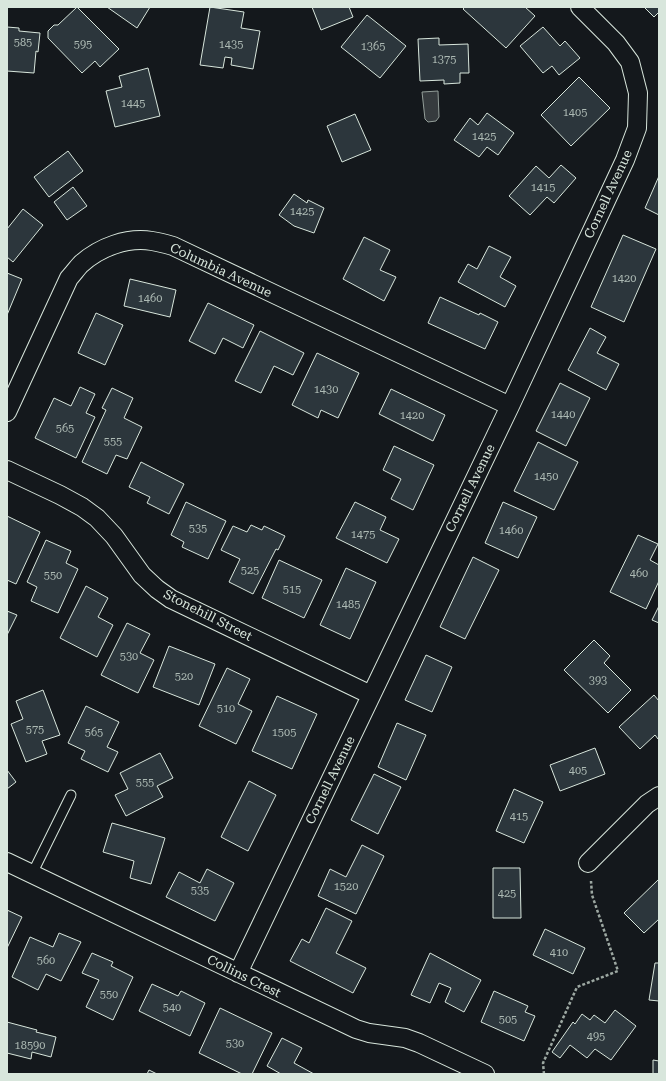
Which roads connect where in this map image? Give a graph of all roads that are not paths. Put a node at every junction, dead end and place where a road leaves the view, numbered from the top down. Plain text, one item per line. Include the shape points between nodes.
1 (580, 7) edge
2 (510, 406) junction
3 (7, 412) edge
4 (7, 470) edge
5 (371, 695) junction
6 (71, 795) dead end
7 (659, 796) edge
8 (7, 862) edge
9 (588, 863) road end
10 (32, 874) junction
11 (238, 973) junction
12 (485, 1074) edge

1 - 2 street, Cornell Avenue via 616,43 630,62 638,93 638,128
2 - 3 street, Columbia Avenue via 173,246 152,241 131,241 111,245 95,253 69,278
2 - 5 street, Cornell Avenue
4 - 5 street, Stonehill Street via 60,495 97,518 114,536 142,575 171,599
5 - 11 street, Cornell Avenue
6 - 10 lane
7 - 9 street via 647,804
8 - 10 street, Collins Crest
10 - 11 street, Collins Crest
11 - 12 street, Collins Crest via 356,1029 405,1038

